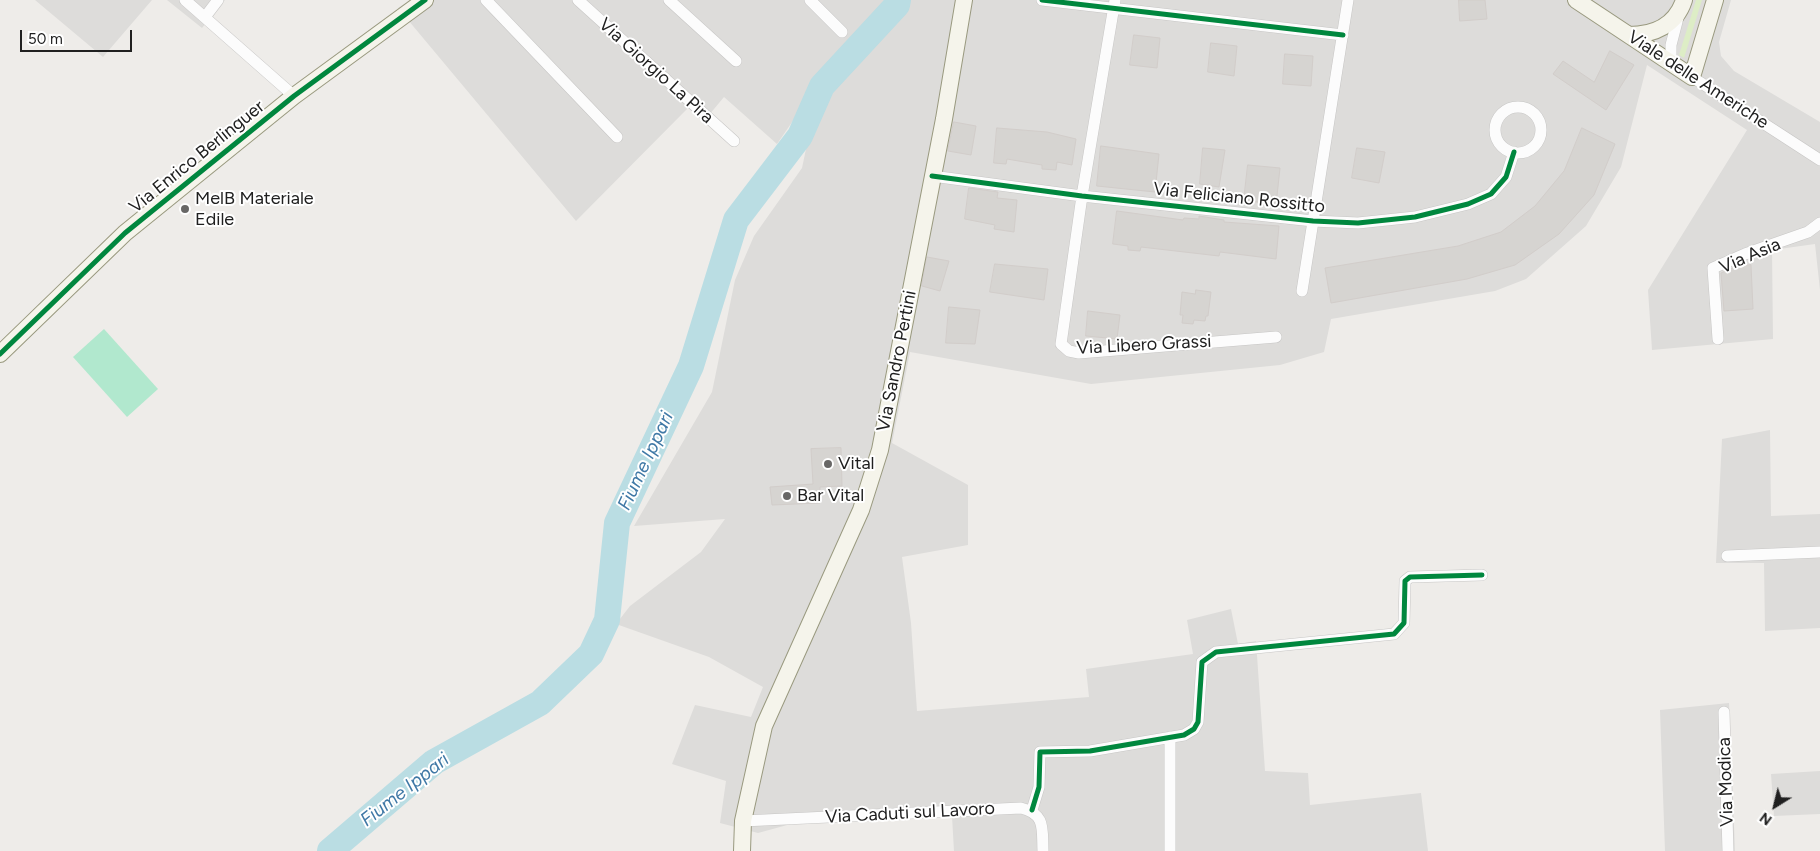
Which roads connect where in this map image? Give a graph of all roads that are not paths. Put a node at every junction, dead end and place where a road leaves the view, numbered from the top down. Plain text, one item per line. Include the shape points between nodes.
1 (185, 0) edge
2 (218, 0) edge
3 (425, 0) edge
4 (486, 0) edge
5 (578, 0) edge
6 (668, 0) edge
7 (810, 0) edge
8 (964, 0) edge
9 (1042, 0) edge
10 (1348, 0) edge
11 (1576, 0) edge
12 (1715, 0) edge
13 (1114, 4) edge
14 (1682, 6) edge
15 (205, 17) junction
16 (842, 32) dead end
17 (1343, 35) junction
18 (1629, 35) junction
19 (736, 61) dead end
20 (1671, 63) junction
21 (1692, 77) junction
22 (294, 96) junction
23 (617, 137) dead end
24 (734, 141) dead end
25 (1514, 152) junction
26 (1820, 160) edge
27 (932, 176) junction
28 (1082, 196) junction
29 (1313, 221) junction
30 (1820, 223) edge
31 (1302, 291) dead end
32 (1276, 336) dead end
33 (1718, 339) dead end
34 (0, 354) edge
35 (1820, 552) edge
36 (1726, 556) dead end
37 (1482, 576) dead end
38 (1724, 712) dead end
39 (1170, 737) junction
40 (1032, 810) junction
41 (743, 820) junction
42 (742, 851) edge
43 (1043, 851) edge
44 (1170, 851) edge
45 (1728, 851) edge

1 - 15 street
2 - 15 street
3 - 22 main road, Via Enrico Berlinguer
4 - 23 street
5 - 24 street, Via Giorgio La Pira
6 - 19 street
7 - 16 street
8 - 27 main road, Via Sandro Pertini
9 - 13 street
10 - 17 street
11 - 18 main road, Viale delle Americhe
12 - 21 main road
13 - 17 street
13 - 28 street, Via Libero Grassi
14 - 18 main road via 1663,28
14 - 20 street via 1671,45
15 - 22 street
17 - 29 street
18 - 20 main road, Viale delle Americhe
20 - 21 main road, Viale delle Americhe
21 - 26 street, Viale delle Americhe
22 - 34 main road, Via Enrico Berlinguer via 125,233
25 - 25 street via 1528,150 1540,133 1534,113 1520,107 1505,110 1495,123 1500,145
25 - 29 street, Via Feliciano Rossitto via 1506,177 1492,194 1468,204 1415,217 1358,224
27 - 28 street, Via Feliciano Rossitto
27 - 41 main road, Via Sandro Pertini via 880,450 861,510 764,726
28 - 29 street, Via Feliciano Rossitto
28 - 32 street, Via Libero Grassi via 1061,344 1069,351 1079,353
29 - 31 street
30 - 33 street, Via Asia via 1808,232 1713,268
35 - 36 street
37 - 39 street via 1410,577 1405,581 1404,623 1394,634 1208,655 1200,672 1198,722 1184,735
38 - 45 street, Via Modica
39 - 40 street via 1090,751 1040,752 1039,787
39 - 44 street
40 - 41 street, Via Caduti sul Lavoro
40 - 43 street via 1042,825
41 - 42 main road, Via Sandro Pertini

